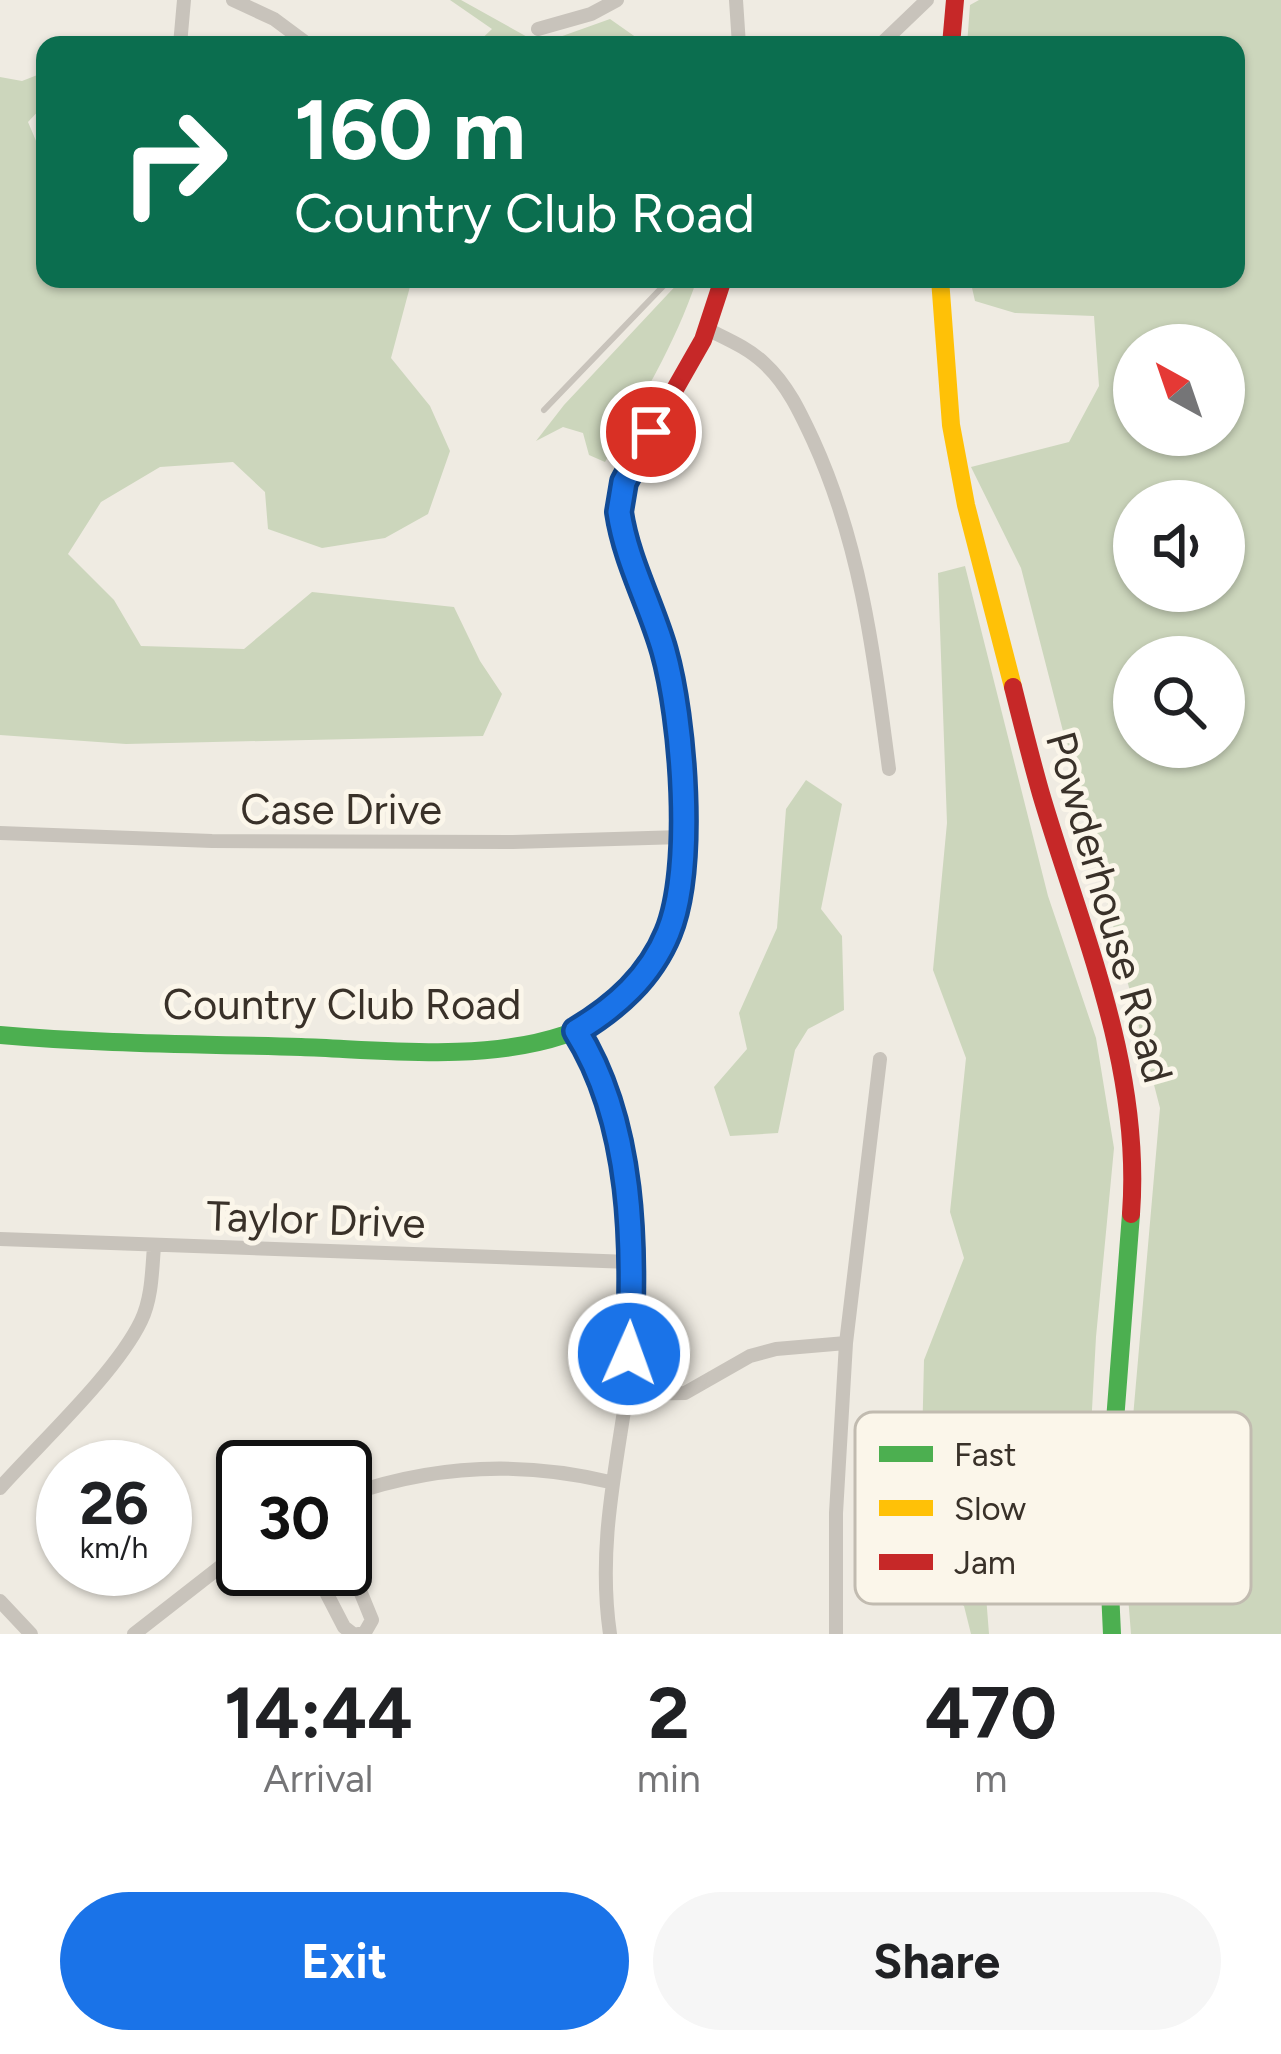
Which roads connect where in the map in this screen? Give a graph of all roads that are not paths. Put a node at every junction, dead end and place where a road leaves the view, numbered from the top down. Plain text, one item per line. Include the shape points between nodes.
1 (184, 0) edge
2 (233, 0) edge
3 (617, 0) edge
4 (736, 0) edge
5 (927, 0) edge
6 (955, 0) edge
7 (538, 29) dead end
8 (181, 36) edge
9 (297, 36) edge
10 (738, 36) edge
11 (889, 36) edge
12 (952, 36) edge
13 (661, 288) edge
14 (721, 288) edge
15 (941, 288) edge
16 (710, 330) junction
17 (544, 410) dead end
18 (889, 769) dead end
19 (0, 832) edge
20 (682, 837) junction
21 (576, 1031) junction
22 (0, 1035) edge
23 (880, 1059) dead end
24 (0, 1239) edge
25 (154, 1246) junction
26 (630, 1262) junction
27 (846, 1343) junction
28 (626, 1394) junction
29 (1116, 1412) edge
30 (610, 1482) junction
31 (372, 1486) edge
32 (0, 1488) edge
33 (216, 1571) edge
34 (328, 1596) edge
35 (362, 1596) edge
36 (0, 1601) edge
37 (1111, 1604) edge
38 (31, 1634) edge
39 (134, 1634) edge
40 (355, 1634) edge
41 (610, 1634) edge
42 (836, 1634) edge
43 (1112, 1634) edge

1 - 8 street
2 - 9 street
3 - 7 street
4 - 10 street
5 - 11 street
6 - 12 street
13 - 17 lane
14 - 16 street, Country Club Road
15 - 29 street, Powderhouse Road via 966,506 1128,1093 1132,1201
16 - 18 street via 747,349 783,384 833,483 870,626
16 - 20 street, Country Club Road via 632,466 619,512 674,693
19 - 20 street, Case Drive via 235,842
20 - 21 street, Country Club Road via 670,930 652,964 618,1002
21 - 22 street, Country Club Road via 490,1046 382,1049
21 - 26 street via 612,1115
23 - 27 street
24 - 25 street, Taylor Drive
25 - 26 street, Taylor Drive
25 - 32 street via 142,1319
26 - 28 street
27 - 28 street via 750,1356 685,1393
27 - 42 street
28 - 30 street
30 - 31 street via 471,1468
30 - 41 street
33 - 39 street
34 - 40 street
35 - 40 street via 372,1620
36 - 38 street
37 - 43 street, Powderhouse Road

